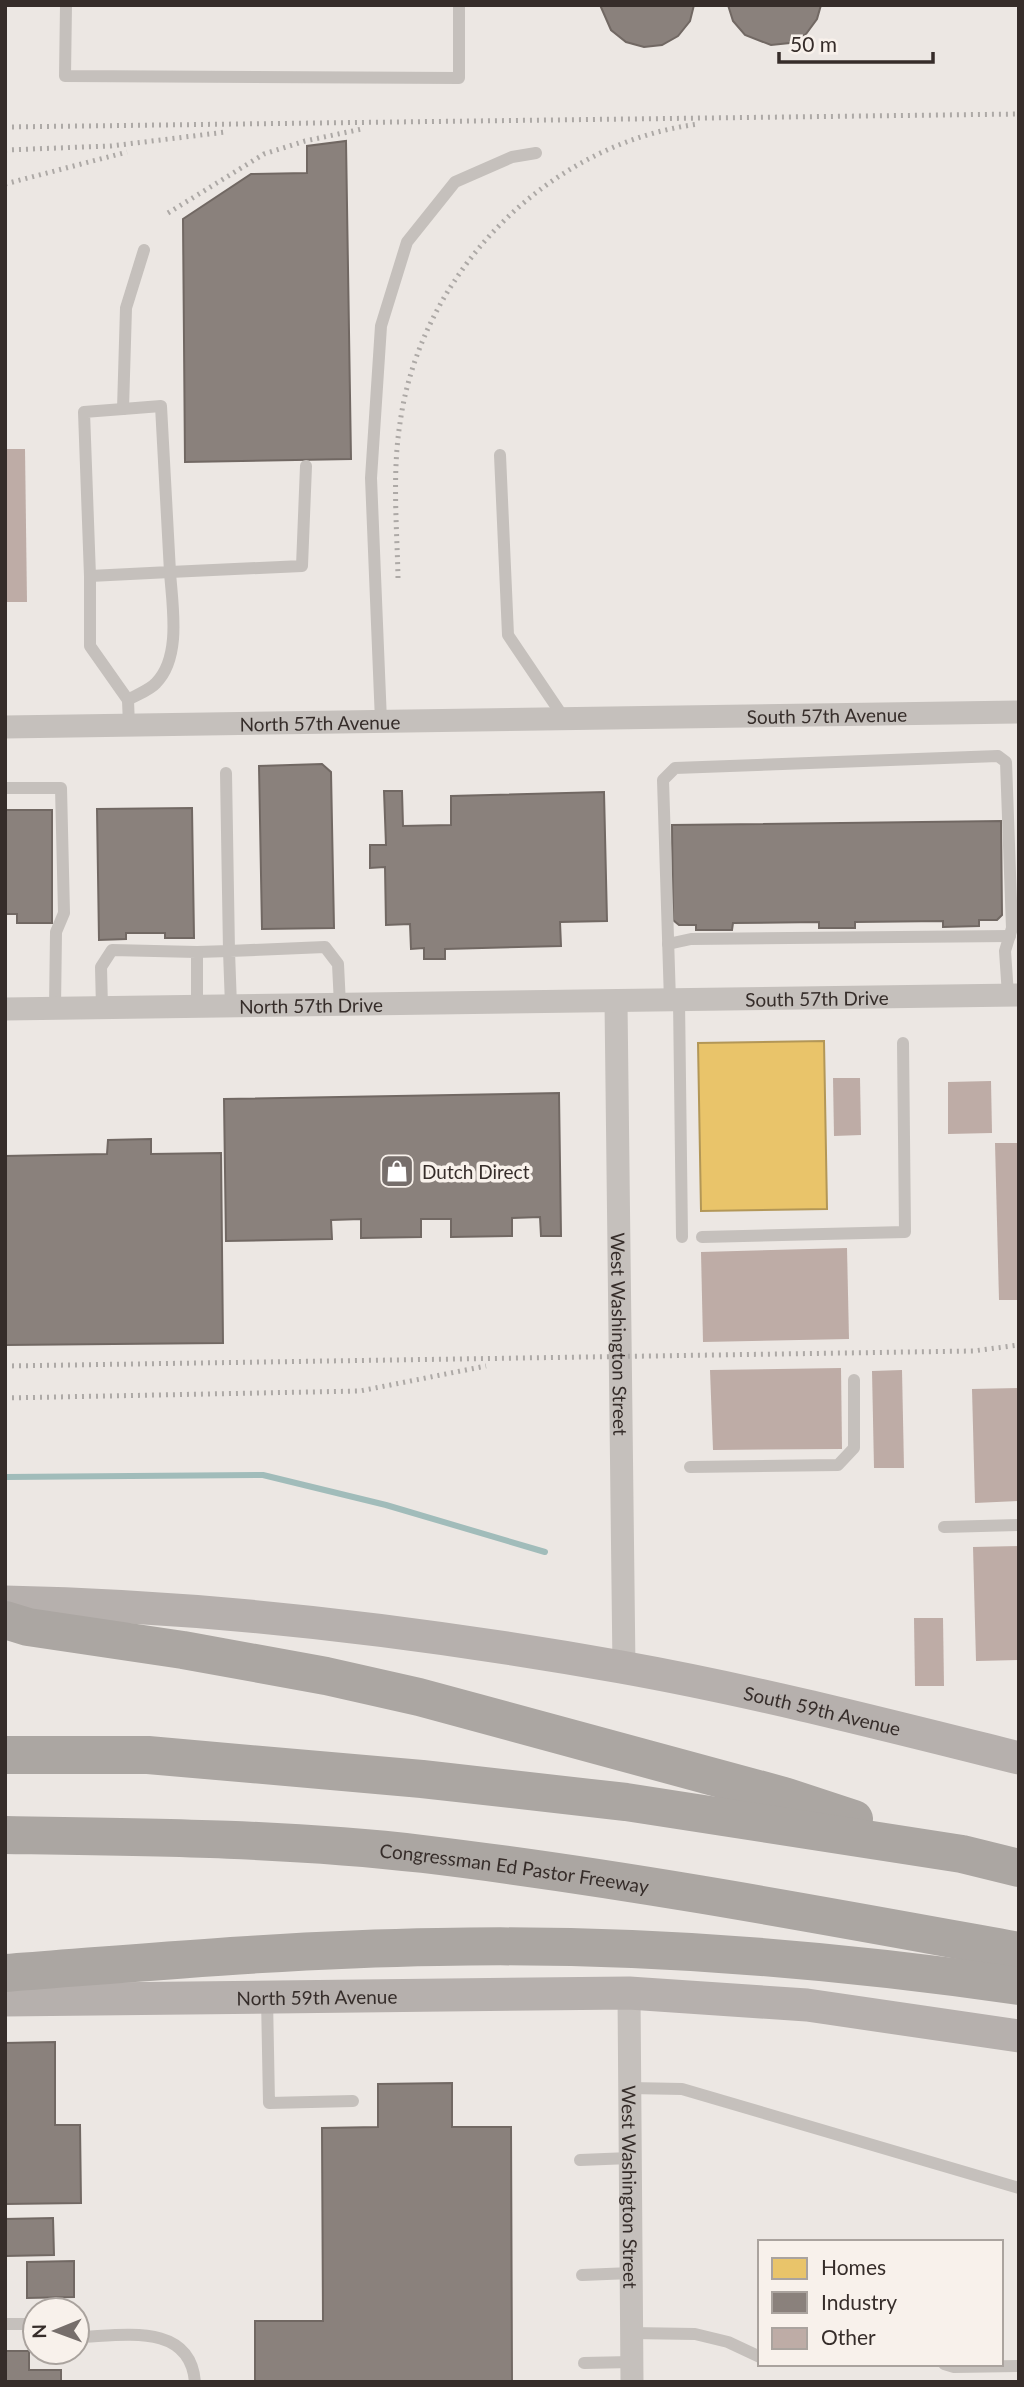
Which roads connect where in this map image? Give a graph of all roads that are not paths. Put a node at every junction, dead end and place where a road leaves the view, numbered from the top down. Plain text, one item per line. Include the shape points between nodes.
1 (66, 5) edge
2 (458, 5) edge
3 (536, 153) dead end
4 (144, 250) dead end
5 (123, 409) junction
6 (500, 455) dead end
7 (306, 467) dead end
8 (170, 572) junction
9 (90, 576) junction
10 (128, 700) junction
11 (1019, 712) edge
12 (636, 717) joint
13 (564, 718) junction
14 (381, 721) junction
15 (129, 726) junction
16 (5, 727) edge
17 (226, 773) dead end
18 (5, 788) edge
19 (1010, 936) junction
20 (668, 944) junction
21 (229, 951) junction
22 (197, 952) junction
23 (1013, 995) edge
24 (675, 1000) junction
25 (616, 1002) junction
26 (340, 1005) junction
27 (197, 1006) junction
28 (230, 1006) junction
29 (55, 1008) junction
30 (102, 1008) junction
31 (5, 1009) edge
32 (903, 1044) dead end
33 (682, 1237) dead end
34 (702, 1237) dead end
35 (854, 1380) dead end
36 (690, 1467) dead end
37 (1019, 1525) edge
38 (944, 1527) dead end
39 (5, 1602) edge
40 (5, 1620) edge
41 (624, 1668) junction
42 (5, 1755) edge
43 (1019, 1758) edge
44 (5, 1835) edge
45 (962, 1854) junction
46 (1019, 1868) edge
47 (1019, 1951) edge
48 (5, 1973) edge
49 (1019, 1986) edge
50 (629, 1993) junction
51 (267, 1997) junction
52 (5, 2000) edge
53 (1019, 2036) edge
54 (630, 2088) junction
55 (353, 2101) dead end
56 (630, 2158) junction
57 (580, 2160) dead end
58 (1019, 2188) edge
59 (631, 2273) junction
60 (582, 2275) dead end
61 (631, 2333) junction
62 (91, 2337) edge
63 (758, 2356) edge
64 (584, 2363) dead end
65 (951, 2366) edge
66 (1019, 2366) edge
67 (631, 2372) edge
68 (195, 2382) edge

1 - 2 lane via 65,76 459,78
3 - 14 lane via 512,157 455,182 407,242 381,326 371,478
4 - 5 lane via 126,308
5 - 8 lane via 161,406
5 - 9 lane via 84,412
6 - 13 lane via 508,635
7 - 8 lane via 302,566
8 - 9 lane
8 - 10 lane via 170,657 157,683
9 - 10 lane via 90,646
10 - 15 lane
11 - 12 street, South 57th Avenue
12 - 13 street, North 57th Avenue
13 - 14 street, North 57th Avenue
14 - 15 street, North 57th Avenue
15 - 16 street, North 57th Avenue
17 - 21 lane
18 - 29 lane via 61,788 64,912 56,932
19 - 20 lane via 691,939
19 - 20 lane via 1006,762 998,756 675,768 663,780
19 - 23 lane via 1005,951
20 - 24 lane
21 - 22 lane
21 - 26 lane via 325,947 338,964
21 - 28 lane
22 - 27 lane
22 - 30 lane via 112,950 101,967
23 - 24 street, South 57th Drive
24 - 25 street, South 57th Drive
24 - 33 lane
25 - 26 street, North 57th Drive
25 - 41 street, West Washington Street
26 - 28 street, North 57th Drive
27 - 28 street, North 57th Drive
27 - 30 street, North 57th Drive
29 - 30 street, North 57th Drive
29 - 31 street, North 57th Drive
32 - 34 lane via 905,1232
35 - 36 lane via 854,1448 838,1465
37 - 38 lane
39 - 41 main road via 110,1604 277,1618
40 - 45 highway via 326,1676 419,1697 784,1796
41 - 43 main road, South 59th Avenue
42 - 45 highway via 148,1755 422,1779 626,1802
44 - 47 highway, Congressman Ed Pastor Freeway via 284,1843 421,1854 626,1882
45 - 46 highway
48 - 49 highway via 254,1954 546,1947 843,1964
50 - 51 main road, North 59th Avenue
50 - 53 main road via 807,2005
50 - 54 street, West Washington Street
51 - 52 main road, North 59th Avenue
51 - 55 lane via 269,2103
54 - 56 street, West Washington Street
54 - 58 lane via 682,2089
56 - 57 lane
56 - 59 street, West Washington Street
59 - 60 lane
59 - 61 street, West Washington Street
61 - 63 lane via 695,2334
61 - 67 street, West Washington Street
62 - 68 lane via 168,2339 184,2349
64 - 67 lane
65 - 66 lane

